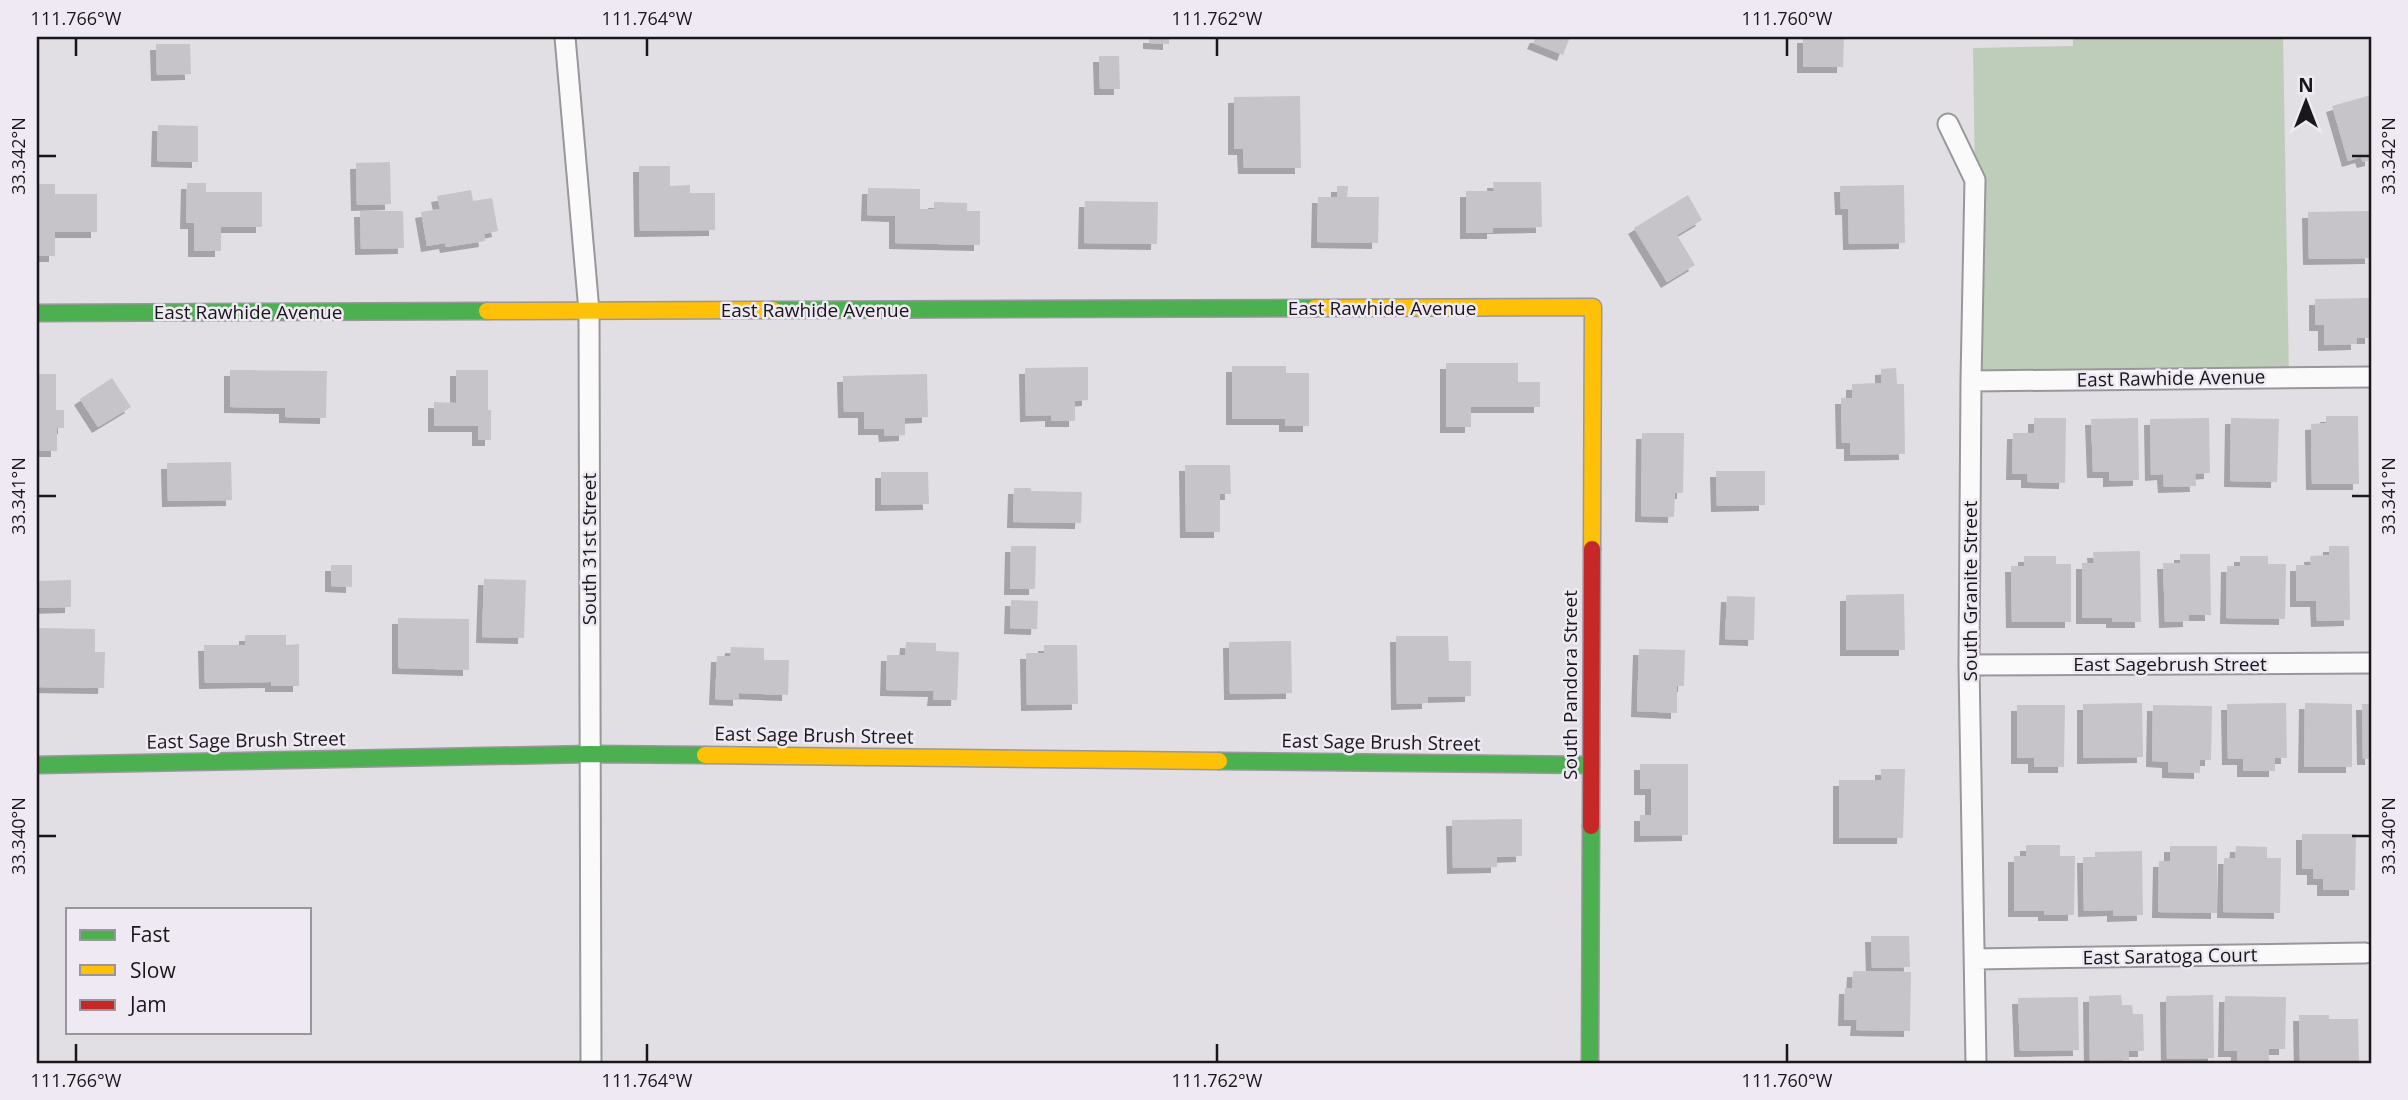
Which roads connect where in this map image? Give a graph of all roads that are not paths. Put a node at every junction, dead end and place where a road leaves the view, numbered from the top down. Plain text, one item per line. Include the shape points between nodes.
1 (565, 37) edge
2 (1948, 124) dead end
3 (1593, 307) joint
4 (589, 311) junction
5 (37, 313) edge
6 (2371, 377) edge
7 (1970, 381) junction
8 (2371, 663) edge
9 (1969, 665) junction
10 (590, 754) junction
11 (37, 765) edge
12 (1590, 765) junction
13 (2365, 953) dead end
14 (1975, 959) junction
15 (591, 1063) edge
16 (1590, 1063) edge
17 (1976, 1063) edge

1 - 4 street, South 31st Street
2 - 7 street, South Granite Street via 1975,180
3 - 4 street, East Rawhide Avenue
3 - 12 street, South Pandora Street
4 - 5 street, East Rawhide Avenue
4 - 10 street, South 31st Street
6 - 7 street, East Rawhide Avenue
7 - 9 street, South Granite Street
8 - 9 street, East Sagebrush Street
9 - 14 street, South Granite Street
10 - 11 street, East Sage Brush Street
10 - 12 street, East Sage Brush Street
10 - 15 street, South 31st Street
12 - 16 street, South Pandora Street
13 - 14 street, East Saratoga Court
14 - 17 street, South Granite Street

